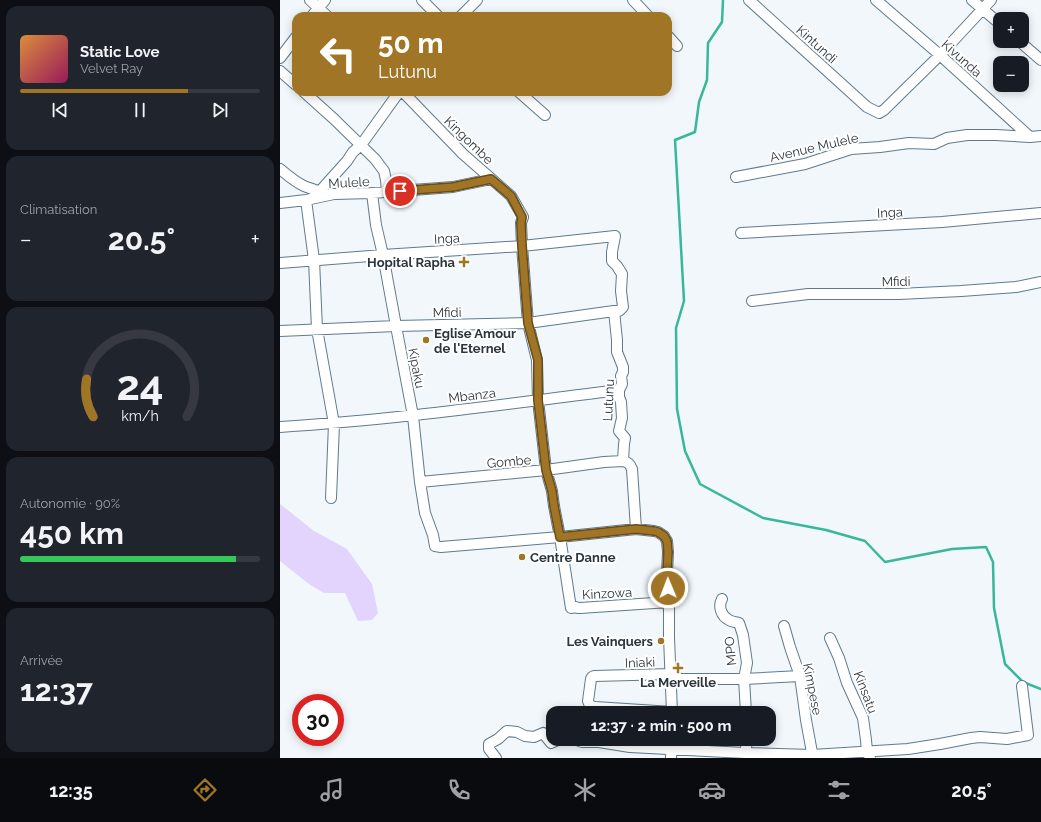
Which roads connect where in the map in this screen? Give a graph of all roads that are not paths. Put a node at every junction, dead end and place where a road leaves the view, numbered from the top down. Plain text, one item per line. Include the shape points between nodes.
1 (310, 0) edge
2 (422, 0) edge
3 (477, 0) edge
4 (633, 0) edge
5 (749, 0) edge
6 (876, 0) edge
7 (972, 0) edge
8 (991, 0) edge
9 (318, 8) edge
10 (983, 9) junction
11 (434, 12) edge
12 (465, 12) edge
13 (644, 12) edge
14 (993, 18) edge
15 (672, 40) edge
16 (292, 42) edge
17 (677, 46) dead end
18 (1027, 48) edge
19 (940, 54) junction
20 (280, 58) edge
21 (1041, 60) edge
22 (280, 71) edge
23 (292, 82) edge
24 (309, 96) edge
25 (396, 96) edge
26 (407, 96) edge
27 (524, 96) edge
28 (545, 115) dead end
29 (1041, 136) edge
30 (1030, 137) junction
31 (361, 146) junction
32 (280, 169) edge
33 (736, 177) dead end
34 (491, 179) junction
35 (387, 192) junction
36 (323, 193) junction
37 (372, 194) junction
38 (306, 200) junction
39 (280, 203) edge
40 (1041, 213) edge
41 (741, 234) dead end
42 (522, 246) junction
43 (384, 255) junction
44 (314, 260) junction
45 (280, 263) edge
46 (1041, 282) edge
47 (752, 301) dead end
48 (614, 311) junction
49 (528, 323) junction
50 (396, 326) junction
51 (317, 329) junction
52 (280, 330) edge
53 (619, 390) junction
54 (538, 400) junction
55 (413, 416) junction
56 (334, 424) junction
57 (280, 428) edge
58 (623, 461) junction
59 (546, 470) junction
60 (420, 482) junction
61 (331, 498) dead end
62 (636, 529) junction
63 (560, 537) junction
64 (722, 599) dead end
65 (669, 602) junction
66 (571, 608) joint
67 (784, 626) dead end
68 (830, 638) dead end
69 (671, 674) junction
70 (800, 676) junction
71 (744, 679) junction
72 (1022, 686) dead end
73 (591, 706) edge
74 (672, 706) edge
75 (746, 706) edge
76 (546, 737) edge
77 (624, 746) edge
78 (672, 754) edge
79 (868, 754) edge
80 (745, 755) edge
81 (812, 756) edge
82 (496, 758) edge

1 - 9 street
2 - 11 street
3 - 12 street
4 - 13 street
5 - 19 street, Kintundi via 867,107 879,113
6 - 19 street, Kivunda
7 - 10 street
8 - 10 street
10 - 14 street
10 - 19 street
15 - 17 street
16 - 20 street
18 - 21 street
19 - 30 street, Kivunda
22 - 23 street
24 - 31 street
25 - 31 street
26 - 34 street, Kingombe via 462,154
27 - 28 street
29 - 30 street, Avenue Mulele
30 - 33 street, Avenue Mulele via 967,135 947,138 934,144 909,142 851,149 806,164
31 - 35 street via 382,168
31 - 36 street via 353,152
32 - 36 street via 302,185
34 - 35 street, Mulele via 453,187
34 - 42 street, Kingombe via 511,196 522,217
35 - 37 street, Mulele
36 - 37 street, Mulele
36 - 38 street, Mulele
37 - 43 street, Kipaku via 376,225
38 - 39 street, Mulele
38 - 44 street
40 - 41 street, Inga via 942,222
42 - 43 street, Inga
42 - 48 street, Inga via 615,236 612,261 622,274 623,307 619,311
42 - 49 street, Kingombe
43 - 44 street, Inga
43 - 50 street, Kipaku
44 - 45 street, Inga
44 - 51 street
46 - 47 street, Mfidi via 961,292 808,294
48 - 49 street, Mfidi
48 - 53 street, Lutunu via 617,352 623,367
49 - 50 street, Mfidi
49 - 54 street, Kingombe via 538,360
50 - 51 street, Mfidi
50 - 55 street, Kipaku
51 - 52 street, Mfidi
51 - 56 street
53 - 54 street, Mbanza
53 - 58 street, Lutunu via 622,418 619,431 625,438
54 - 55 street, Mbanza
54 - 59 street, Kingombe
55 - 56 street, Mbanza
55 - 60 street, Kipaku
56 - 57 street, Mbanza
56 - 61 street
58 - 59 street, Gombe
58 - 62 street via 632,468
59 - 60 street, Gombe
59 - 63 street, Kingombe
60 - 63 street, Kipaku via 424,513 435,546
62 - 63 street
62 - 65 street via 658,532 667,541
63 - 66 street, Kingombe
64 - 71 street, MPO via 720,609 723,615 739,623 744,635 747,663
65 - 66 street, Kinzowa
65 - 69 street
67 - 70 street, Kimpese
68 - 79 street, Kinsatu via 863,718
69 - 71 street, Iniaki via 680,679
69 - 73 street, Iniaki via 592,677 588,701
69 - 74 street
70 - 71 street, Iniaki
70 - 81 street, Kimpese
71 - 75 street, MPO
72 - 79 street via 1028,735 1007,739 971,738
76 - 82 street via 543,733 534,737 507,731 489,744 489,750
77 - 78 street
78 - 80 street
79 - 81 street
80 - 81 street

